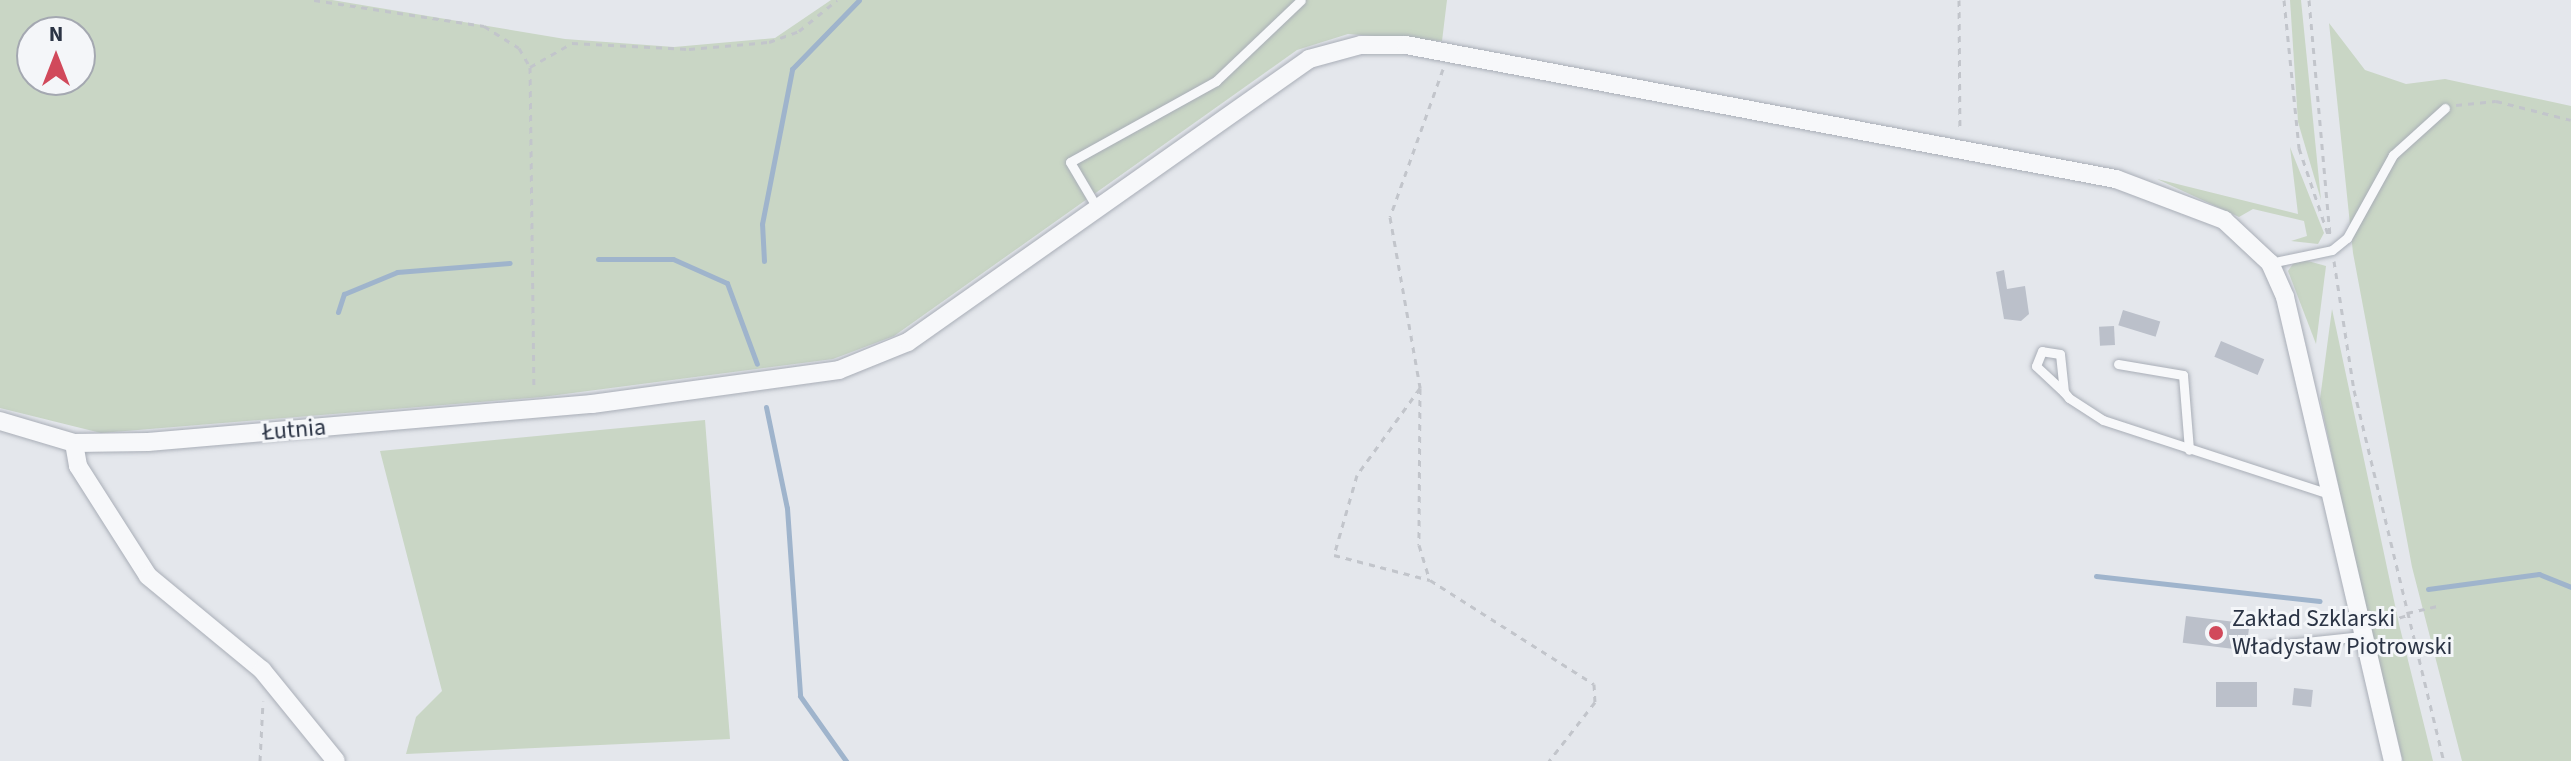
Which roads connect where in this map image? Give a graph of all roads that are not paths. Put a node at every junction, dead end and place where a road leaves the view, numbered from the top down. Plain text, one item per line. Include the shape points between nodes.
1 (1301, 0) edge
2 (2445, 108) road end
3 (1096, 206) junction
4 (2270, 263) junction
5 (2118, 364) dead end
6 (2064, 392) junction
7 (0, 421) edge
8 (74, 443) junction
9 (2189, 450) junction
10 (2329, 494) junction
11 (2362, 636) junction
12 (2268, 646) dead end
13 (336, 761) edge
14 (2393, 761) edge

1 - 3 lane via 1216,81 1070,162
2 - 4 lane via 2393,155 2366,215 2332,250
3 - 4 street, Łutnia via 1309,59 1361,45 1448,54 2158,190 2224,220
3 - 8 street, Łutnia via 908,342 839,370 592,404
4 - 10 street via 2290,313
5 - 9 lane via 2183,375
6 - 6 lane via 2060,354 2042,351 2036,366
6 - 9 lane via 2103,420
7 - 8 street, Łutnia
8 - 13 street via 78,466 148,576 262,670
9 - 10 lane
10 - 11 street
11 - 12 lane
11 - 14 street

